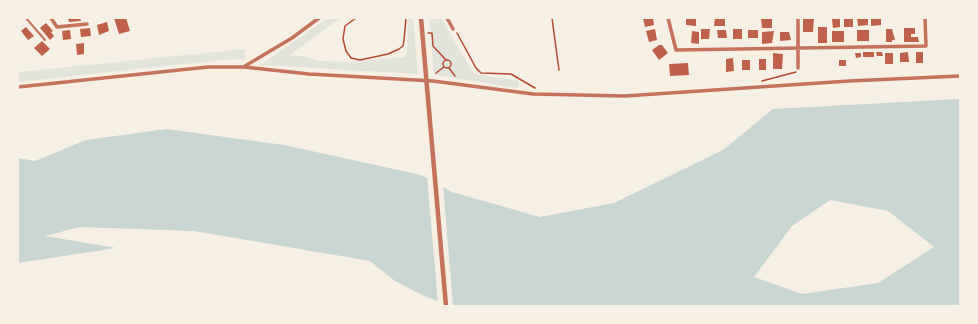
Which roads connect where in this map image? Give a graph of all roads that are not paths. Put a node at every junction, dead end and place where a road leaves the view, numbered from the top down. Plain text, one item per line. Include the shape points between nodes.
1 (26, 18) edge
2 (51, 18) edge
3 (319, 18) edge
4 (421, 18) edge
5 (447, 18) edge
6 (668, 18) edge
7 (798, 18) edge
8 (926, 18) edge
9 (87, 24) dead end
10 (453, 29) road end
11 (45, 40) dead end
12 (798, 48) junction
13 (244, 67) junction
14 (798, 68) road end
15 (960, 76) edge
16 (427, 81) junction
17 (18, 87) edge
18 (446, 306) edge

1 - 11 lane
2 - 9 street via 57,27
3 - 13 street
4 - 16 street
5 - 10 street
6 - 12 street via 676,50
7 - 12 street
8 - 12 street via 926,46
12 - 14 street
13 - 16 street via 309,74
13 - 17 street via 208,67
15 - 16 street via 625,96 541,94
16 - 18 street

